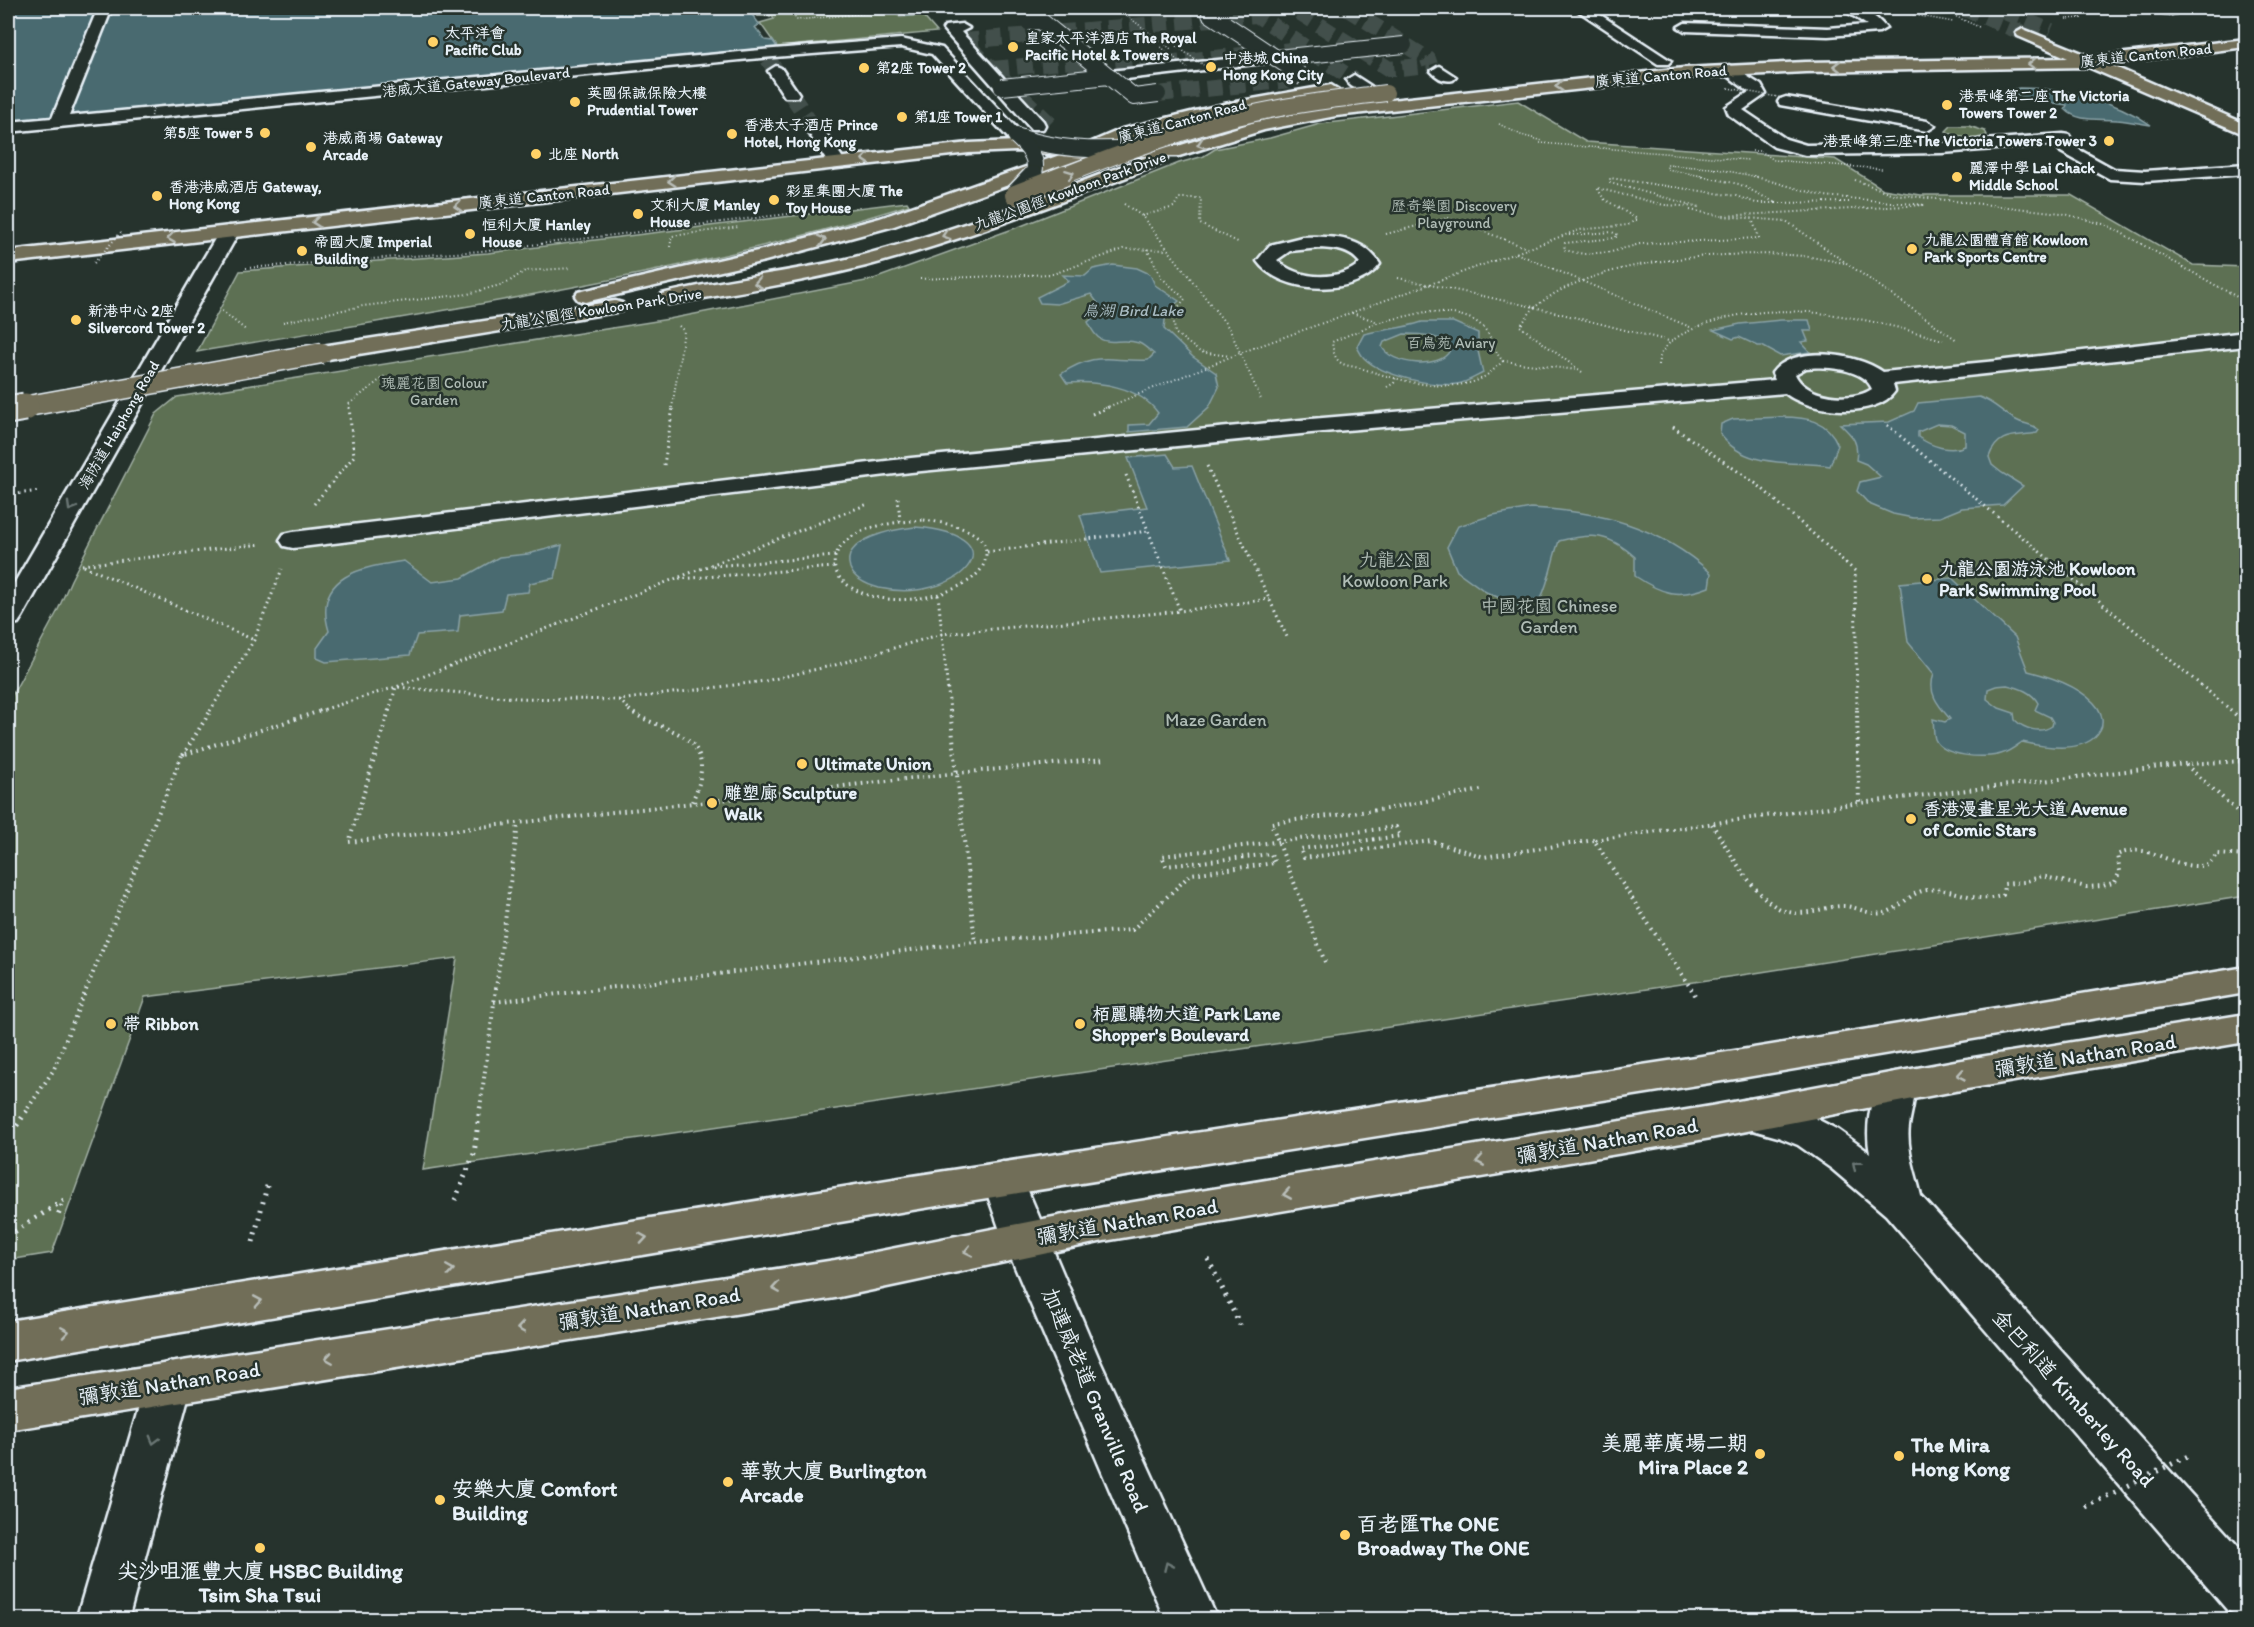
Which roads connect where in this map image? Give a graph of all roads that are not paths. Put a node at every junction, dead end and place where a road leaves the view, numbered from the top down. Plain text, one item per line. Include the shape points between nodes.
1 (105, 8) edge
2 (1581, 8) edge
3 (1848, 8) edge
4 (2156, 8) edge
5 (2179, 8) edge
6 (1224, 12) dead end
7 (1028, 22) dead end
8 (1685, 27) dead end
9 (962, 28) dead end
10 (2051, 31) tunnel mouth
11 (2023, 33) tunnel mouth
12 (2247, 43) edge
13 (1404, 45) dead end
14 (2089, 46) junction
15 (2059, 48) junction
16 (1277, 58) junction
17 (1663, 61) junction
18 (2116, 61) junction
19 (2090, 62) junction
20 (775, 64) junction
21 (1617, 65) dead end
22 (1729, 70) junction
23 (1561, 71) dead end
24 (1109, 76) junction
25 (1291, 80) dead end
26 (1002, 87) junction
27 (1391, 88) junction
28 (791, 94) tunnel mouth
29 (1158, 94) tunnel mouth
30 (1784, 100) road end
31 (1224, 109) junction
32 (2247, 118) edge
33 (59, 119) junction
34 (1261, 126) junction
35 (1927, 126) dead end
36 (8, 127) edge
37 (813, 127) tunnel mouth
38 (1050, 128) junction
39 (2247, 130) edge
40 (1016, 136) junction
41 (1102, 143) junction
42 (1136, 148) junction
43 (945, 150) junction
44 (1179, 151) junction
45 (1080, 152) junction
46 (837, 163) junction
47 (2247, 169) edge
48 (2199, 172) junction
49 (2110, 174) junction
50 (2225, 185) dead end
51 (1010, 188) junction
52 (2112, 193) dead end
53 (229, 232) junction
54 (8, 257) edge
55 (585, 296) junction
56 (2247, 339) edge
57 (321, 346) junction
58 (1878, 379) junction
59 (1789, 386) junction
60 (8, 394) edge
61 (8, 410) edge
62 (293, 540) road end
63 (8, 617) edge
64 (2247, 980) edge
65 (2247, 1028) edge
66 (1896, 1087) junction
67 (1749, 1114) junction
68 (1003, 1179) junction
69 (1900, 1203) junction
70 (1025, 1239) junction
71 (8, 1341) edge
72 (169, 1383) junction
73 (8, 1409) edge
74 (2247, 1593) edge
75 (102, 1620) edge
76 (1192, 1620) edge

1 - 33 street
2 - 17 street
3 - 8 street via 1879,28 1828,32
4 - 5 street
6 - 16 street, bridge via 1210,14
7 - 24 street, bridge via 1041,21
9 - 26 street via 950,29
10 - 14 main road
11 - 15 main road
12 - 18 main road, 廣東道 Canton Road
13 - 16 street, bridge
14 - 15 main road, 廣東道 Canton Road
14 - 18 main road
15 - 17 main road, 廣東道 Canton Road via 1743,55
15 - 19 main road
16 - 24 street, bridge
16 - 25 street, bridge via 1297,72
17 - 21 main road, 廣東道 Canton Road
18 - 19 main road, 廣東道 Canton Road
18 - 32 main road
19 -> 22 main road, 廣東道 Canton Road
19 - 39 main road
20 - 28 street
20 - 33 street, 港威大道 Gateway Boulevard
20 - 40 street, 港威大道 Gateway Boulevard via 901,44 928,47 942,55
22 -> 34 main road, 廣東道 Canton Road via 1374,106
22 - 49 street via 1758,94 1734,107 1735,111 1780,143 1804,150 2065,143
23 - 27 main road, 廣東道 Canton Road via 1510,80
24 - 26 street, bridge
24 - 29 street, bridge via 1134,97
26 - 38 street
27 - 31 main road, 廣東道 Canton Road via 1359,83
27 - 42 main road, 九龍公園徑 Kowloon Park Drive, bridge via 1245,115
30 - 35 street
31 - 34 main road via 1198,120 1218,128
31 - 41 main road, 廣東道 Canton Road
33 - 36 street, 港威大道 Gateway Boulevard
34 -> 44 main road, 廣東道 Canton Road
37 - 46 street
38 - 41 main road
38 - 45 street
40 - 42 street, bridge via 1069,149
40 - 51 street, bridge via 1034,154 1037,164 1031,180
41 - 44 main road
41 - 45 main road, 廣東道 Canton Road
51 -> 42 main road, 九龍公園徑 Kowloon Park Drive, bridge
43 - 45 main road, 廣東道 Canton Road via 1016,146
43 -> 46 main road, 廣東道 Canton Road
43 - 51 main road via 991,153 1021,161 1023,168
44 - 45 main road, 廣東道 Canton Road
44 -> 57 main road, 九龍公園徑 Kowloon Park Drive via 1029,208 862,261 792,277 646,302
45 - 51 main road, 廣東道 Canton Road
46 -> 53 main road, 廣東道 Canton Road
47 - 48 street
48 - 49 street
48 - 50 street
49 - 52 street via 2101,184
55 -> 51 main road, 九龍公園徑 Kowloon Park Drive via 765,255
51 - 55 main road, 九龍公園徑 Kowloon Park Drive via 869,243 775,265
53 -> 54 main road, 廣東道 Canton Road
53 -> 63 street, 海防道 Haiphong Road
55 - 57 main road, 九龍公園徑 Kowloon Park Drive
56 - 58 street
57 - 60 main road, 九龍公園徑 Kowloon Park Drive
57 - 61 main road, 九龍公園徑 Kowloon Park Drive, bridge
58 - 59 street via 1884,391 1860,403 1821,400
58 - 59 street via 1840,363 1809,362 1787,368 1783,379
59 - 62 street via 1275,429 911,465
64 - 68 main road via 1741,1064
65 -> 66 main road, 彌敦道 Nathan Road
66 - 67 main road, 彌敦道 Nathan Road
66 - 69 street via 1888,1129
69 -> 67 street, 金巴利道 Kimberley Road via 1811,1134
67 -> 70 main road, 彌敦道 Nathan Road
68 - 70 street, 加連威老道 Granville Road
71 -> 68 main road
69 - 74 street, 金巴利道 Kimberley Road
70 -> 72 main road, 彌敦道 Nathan Road via 835,1279
76 -> 70 street, 加連威老道 Granville Road
72 - 73 main road, 彌敦道 Nathan Road
72 -> 75 street

